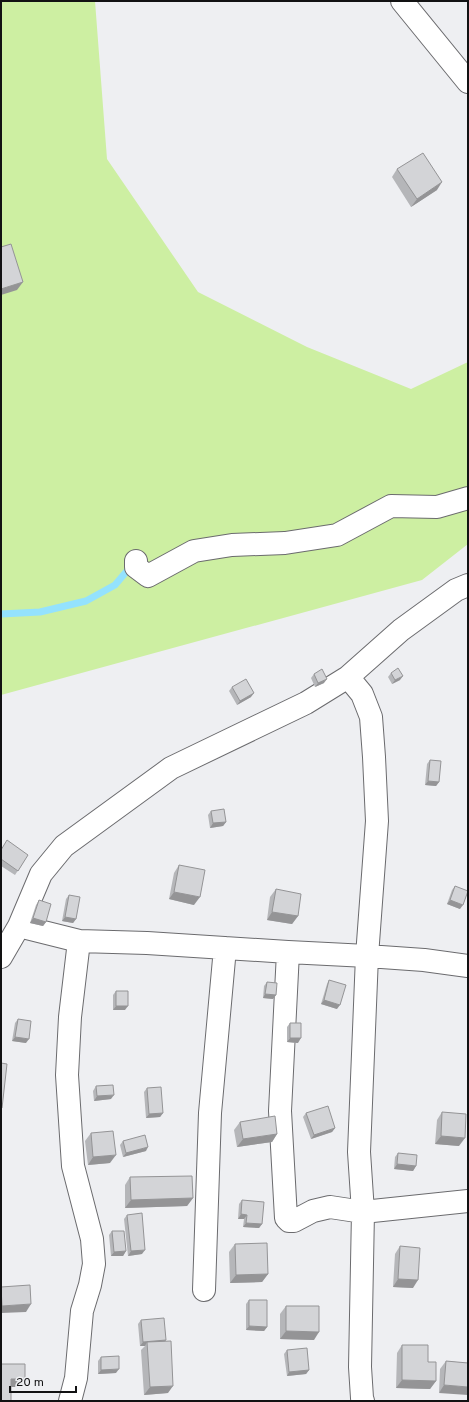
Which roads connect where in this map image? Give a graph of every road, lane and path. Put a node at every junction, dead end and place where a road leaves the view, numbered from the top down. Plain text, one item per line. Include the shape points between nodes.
1 (402, 1) edge
2 (468, 82) edge
3 (468, 498) edge
4 (136, 561) dead end
5 (468, 585) edge
6 (348, 677) junction
7 (19, 926) junction
8 (79, 941) junction
9 (225, 948) junction
10 (288, 952) junction
11 (367, 956) junction
12 (1, 957) edge
13 (468, 966) edge
14 (468, 1201) edge
15 (362, 1212) junction
16 (204, 1290) dead end
17 (70, 1401) edge
18 (363, 1401) edge

1 - 2 street
3 - 4 street via 437,507 392,506 337,535 285,543 232,545 194,551 148,576 136,567
5 - 6 street via 456,590 401,630
6 - 7 street via 306,703 171,768 97,820 64,846 41,874
6 - 11 street via 362,694 371,717 374,757 377,821
7 - 8 street
7 - 12 street
8 - 9 street
8 - 17 street via 70,1017 67,1075 73,1166 92,1239 94,1264 82,1311 76,1378
9 - 10 street
9 - 16 street via 210,1113
10 - 11 street
10 - 15 street via 280,1111 286,1218 294,1221 313,1211 330,1207
11 - 13 street
11 - 15 street via 359,1152
14 - 15 street
15 - 18 street via 360,1367

